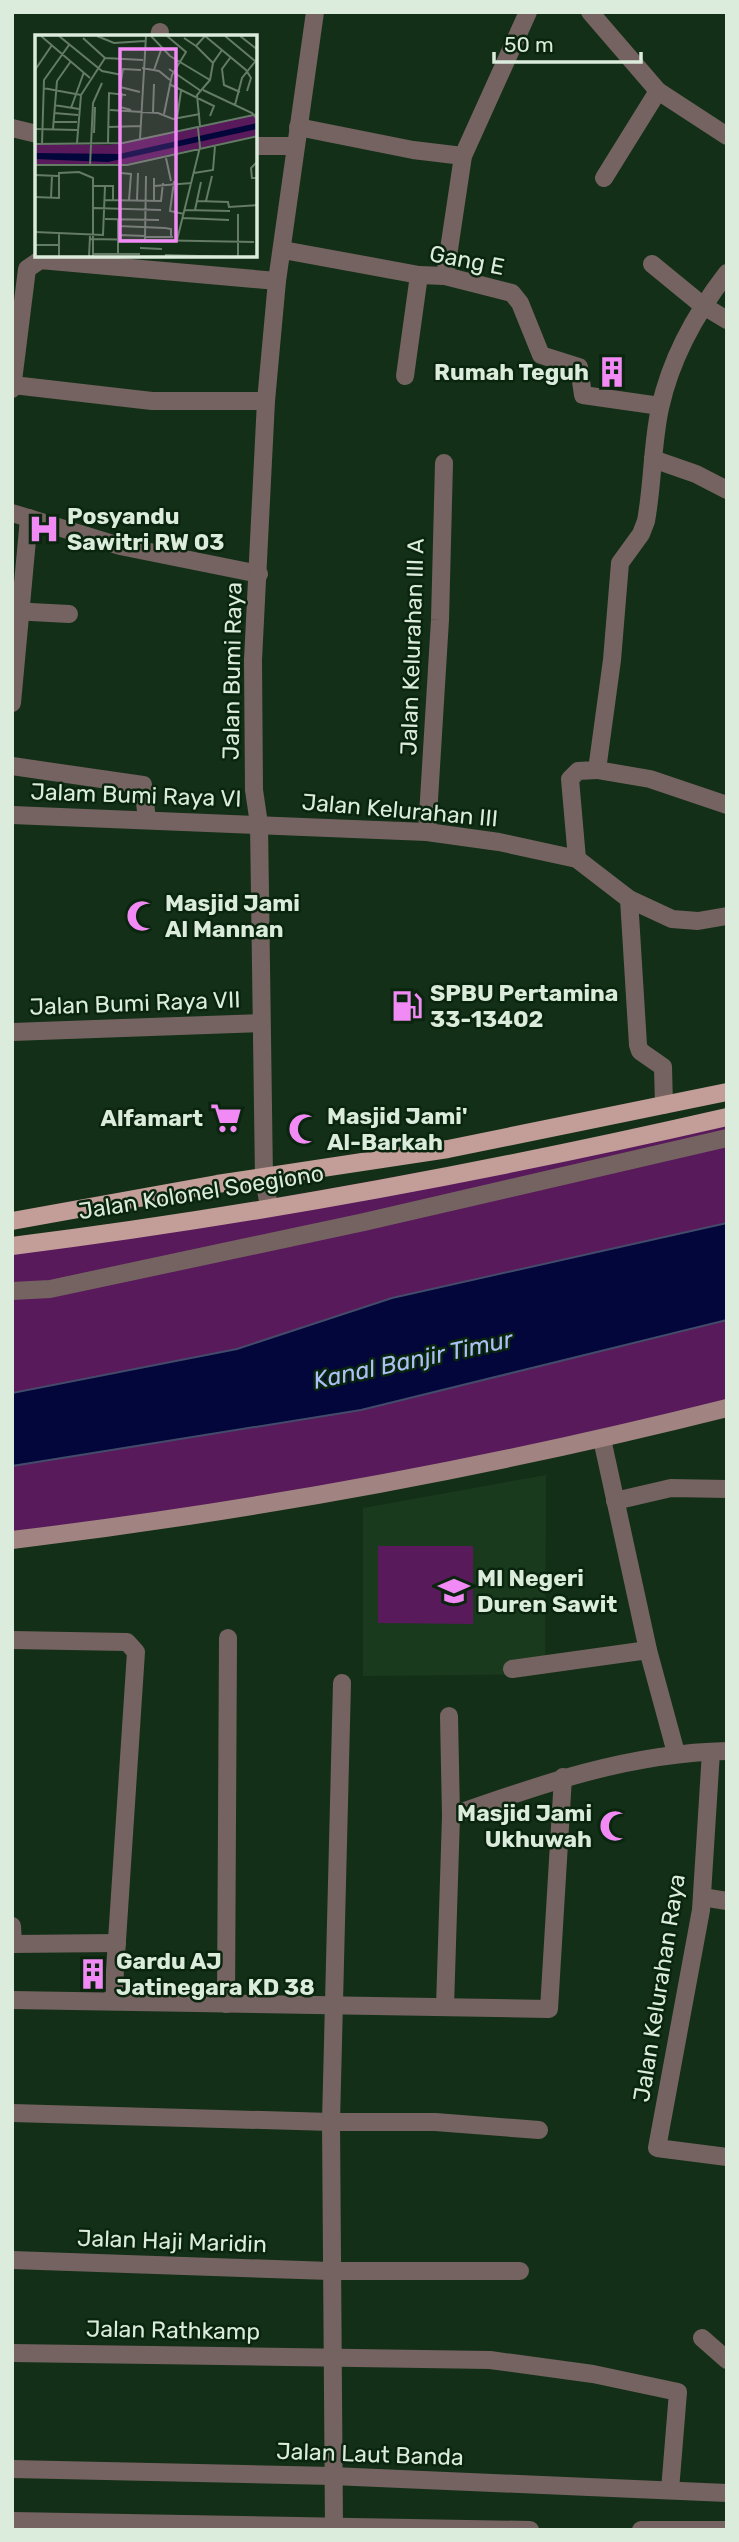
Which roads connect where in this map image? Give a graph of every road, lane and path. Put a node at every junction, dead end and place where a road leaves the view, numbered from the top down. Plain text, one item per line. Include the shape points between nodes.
1 (314, 12) edge
2 (528, 12) edge
3 (592, 13) edge
4 (658, 91) junction
5 (298, 127) junction
6 (12, 128) edge
7 (35, 134) edge
8 (727, 136) edge
9 (257, 146) edge
10 (295, 146) junction
11 (463, 156) junction
12 (604, 178) dead end
13 (283, 250) junction
14 (652, 264) dead end
15 (727, 273) edge
16 (419, 275) junction
17 (444, 276) junction
18 (276, 281) junction
19 (702, 304) junction
20 (727, 320) edge
21 (15, 346) edge
22 (405, 376) dead end
23 (13, 387) edge
24 (266, 401) junction
25 (660, 406) junction
26 (653, 459) junction
27 (444, 463) dead end
28 (727, 490) edge
29 (20, 515) edge
30 (258, 574) junction
31 (17, 612) edge
32 (69, 614) dead end
33 (12, 703) edge
34 (12, 766) edge
35 (597, 770) junction
36 (727, 806) edge
37 (12, 816) edge
38 (147, 820) junction
39 (259, 824) junction
40 (427, 832) junction
41 (577, 859) junction
42 (629, 899) junction
43 (727, 916) edge
44 (260, 1023) junction
45 (12, 1032) edge
46 (727, 1092) edge
47 (664, 1105) junction
48 (727, 1117) edge
49 (727, 1138) edge
50 (264, 1178) junction
51 (269, 1207) junction
52 (12, 1221) edge
53 (12, 1246) edge
54 (12, 1291) edge
55 (727, 1408) edge
56 (602, 1440) junction
57 (727, 1489) edge
58 (615, 1501) junction
59 (12, 1540) edge
60 (228, 1638) dead end
61 (12, 1640) edge
62 (648, 1650) junction
63 (512, 1670) dead end
64 (342, 1683) dead end
65 (449, 1716) dead end
66 (719, 1752) edge
67 (676, 1753) junction
68 (563, 1777) junction
69 (451, 1816) junction
70 (702, 1897) junction
71 (727, 1901) edge
72 (12, 1926) edge
73 (117, 1943) junction
74 (13, 1944) edge
75 (12, 2000) edge
76 (113, 2001) junction
77 (226, 2004) junction
78 (332, 2006) junction
79 (445, 2007) junction
80 (12, 2113) edge
81 (331, 2122) junction
82 (539, 2130) dead end
83 (727, 2157) edge
84 (12, 2260) edge
85 (330, 2271) junction
86 (520, 2271) dead end
87 (702, 2338) dead end
88 (12, 2353) edge
89 (332, 2357) junction
90 (727, 2360) edge
91 (12, 2469) edge
92 (332, 2476) junction
93 (670, 2490) junction
94 (727, 2493) edge
95 (12, 2521) edge
96 (334, 2528) junction
97 (266, 2529) edge
98 (530, 2530) edge
99 (641, 2530) edge
100 (727, 2530) edge

1 - 5 street, Jalan Bumi Raya
2 - 11 street
3 - 4 street
4 - 8 street
4 - 12 street
5 - 10 street, Jalan Bumi Raya
5 - 11 street
6 - 7 street
9 - 10 street
10 - 13 street, Jalan Bumi Raya
11 - 17 street
13 - 16 street, Gang E
13 - 18 street, Jalan Bumi Raya
14 - 19 street
15 - 19 street
16 - 17 street, Gang E
16 - 22 street
17 - 25 street, Gang E via 512,293 541,355 579,367 583,395
18 - 21 street via 40,260 27,269
18 - 24 street, Jalan Bumi Raya
19 - 20 street
19 - 25 street
21 - 23 street
23 - 24 street via 152,401
24 - 30 street, Jalan Bumi Raya
25 - 26 street
26 - 28 street
26 - 35 street via 646,521 620,563
27 - 40 street, Jalan Kelurahan III A
29 - 30 street via 120,546
29 - 31 street
30 - 39 street, Jalan Bumi Raya via 253,673 254,790
31 - 32 street
31 - 33 street
34 - 38 street via 144,785
35 - 36 street via 650,779
35 - 41 street via 578,771 570,779
37 - 38 street, Jalam Bumi Raya VI
38 - 39 street, Jalam Bumi Raya VI
39 - 40 street, Jalan Kelurahan III
39 - 44 street, Jalan Bumi Raya
40 - 41 street, Jalan Kelurahan III
41 - 42 street, Jalan Kelurahan III
42 - 43 street, Jalan Kelurahan III via 672,919
42 - 47 street via 638,1045 663,1067
44 - 45 street, Jalan Bumi Raya VII
44 - 50 street, Jalan Bumi Raya
46 - 47 main road, Jalan Kolonel Soegiono
47 - 50 main road, Jalan Kolonel Soegiono via 448,1149
48 - 51 main road, Jalan Kolonel Soegiono via 559,1155
49 - 54 street via 364,1222 50,1289
50 - 51 street, Jalan Bumi Raya
50 - 52 main road, Jalan Kolonel Soegiono
51 - 53 main road, Jalan Kolonel Soegiono
55 - 56 street
56 - 58 street
56 - 59 street via 347,1491
57 - 58 street via 671,1489
58 - 62 street
60 - 77 street
61 - 73 street via 127,1642 136,1652
62 - 63 street
62 - 67 street
64 - 78 street
65 - 69 street
66 - 67 street
66 - 70 street, Jalan Kelurahan Raya
67 - 68 street
68 - 69 street
68 - 79 street via 552,2004 545,2011
69 - 79 street
70 - 71 street
70 - 83 street, Jalan Kelurahan Raya via 657,2148
72 - 74 street
73 - 74 street
73 - 76 street
75 - 76 street
76 - 77 street
77 - 78 street
78 - 79 street
78 - 81 street
80 - 81 street
81 - 82 street via 435,2122
81 - 85 street
84 - 85 street, Jalan Haji Maridin
85 - 86 street, Jalan Haji Maridin
85 - 89 street
87 - 90 street
88 - 89 street, Jalan Rathkamp
89 - 92 street
89 - 93 street, Jalan Rathkamp via 490,2360 678,2392
91 - 92 street, Jalan Laut Banda
92 - 93 street, Jalan Laut Banda
92 - 96 street
93 - 94 street, Jalan Laut Banda
95 - 97 street
96 - 97 street
96 - 98 street
99 - 100 street

